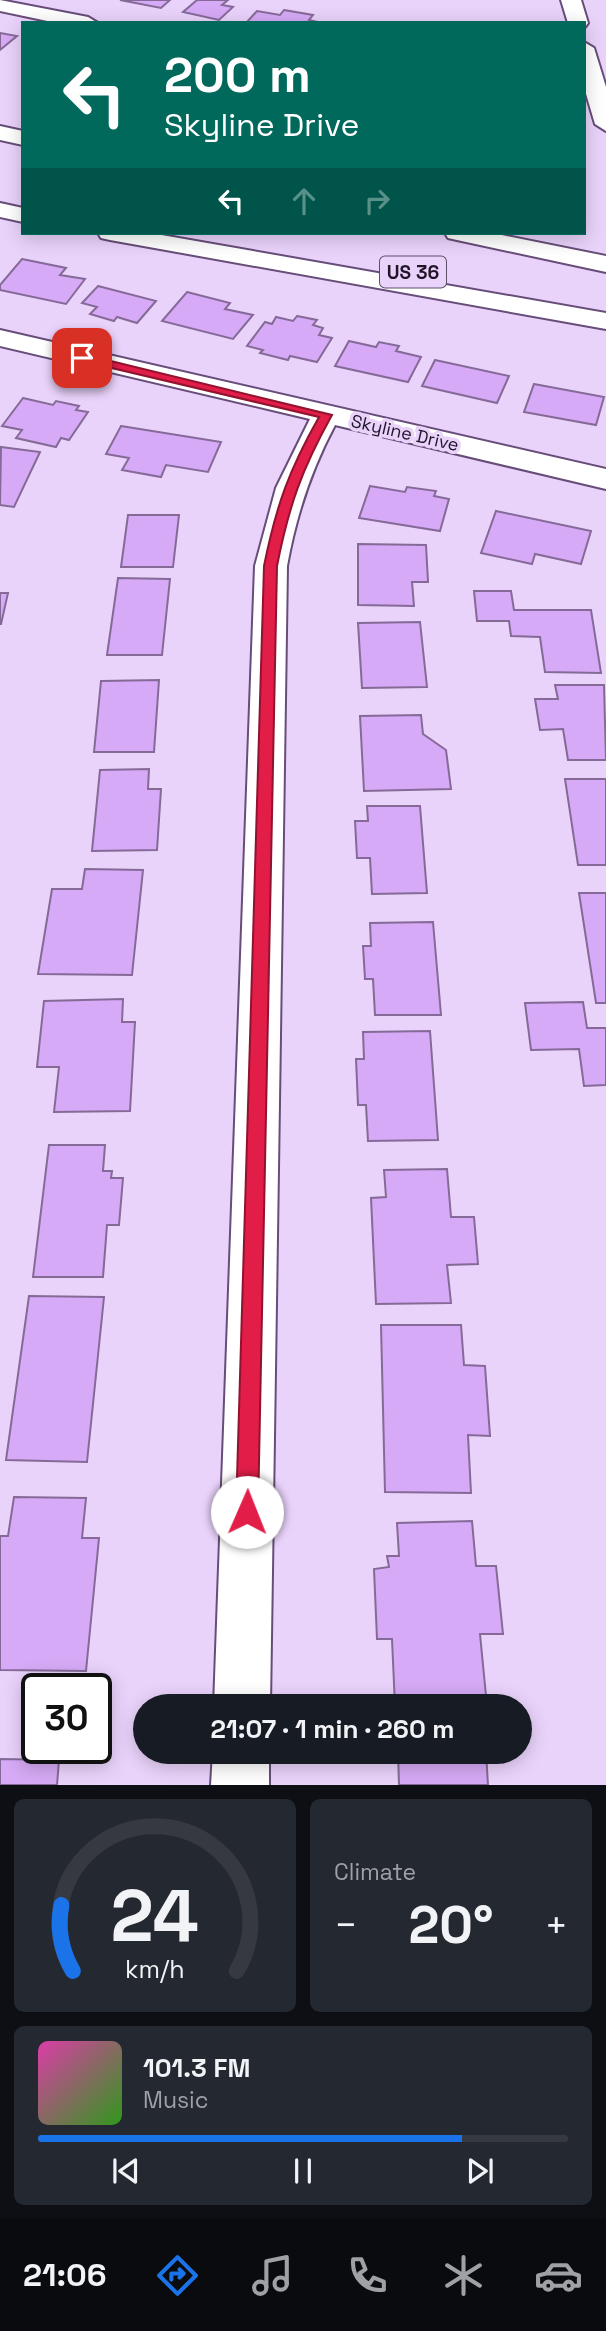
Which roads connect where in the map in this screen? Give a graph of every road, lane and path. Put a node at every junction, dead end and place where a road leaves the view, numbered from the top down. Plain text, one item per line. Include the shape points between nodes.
1 (571, 0) edge
2 (0, 5) edge
3 (78, 21) edge
4 (577, 21) edge
5 (586, 63) edge
6 (589, 85) edge
7 (606, 124) edge
8 (0, 126) edge
9 (21, 131) edge
10 (0, 132) edge
11 (21, 137) edge
12 (0, 188) edge
13 (21, 192) edge
14 (0, 210) edge
15 (21, 215) edge
16 (121, 235) edge
17 (230, 235) edge
18 (467, 235) edge
19 (563, 235) edge
20 (571, 235) edge
21 (606, 243) edge
22 (606, 264) edge
23 (606, 312) edge
24 (606, 321) edge
25 (0, 338) edge
26 (326, 415) junction
27 (606, 479) edge
28 (242, 1694) edge
29 (241, 1764) edge
30 (240, 1785) edge

1 - 4 main road
2 - 3 main road
5 - 6 main road
6 - 7 main road
8 - 9 main road
10 - 11 main road
12 - 13 main road
14 - 15 main road
16 - 24 main road
17 - 23 main road, US 36
18 - 22 main road
19 - 21 main road
20 - 21 main road
25 - 26 main road, Skyline Drive
26 - 27 main road, Skyline Drive
26 - 28 main road via 297,467 271,566
29 - 30 main road

